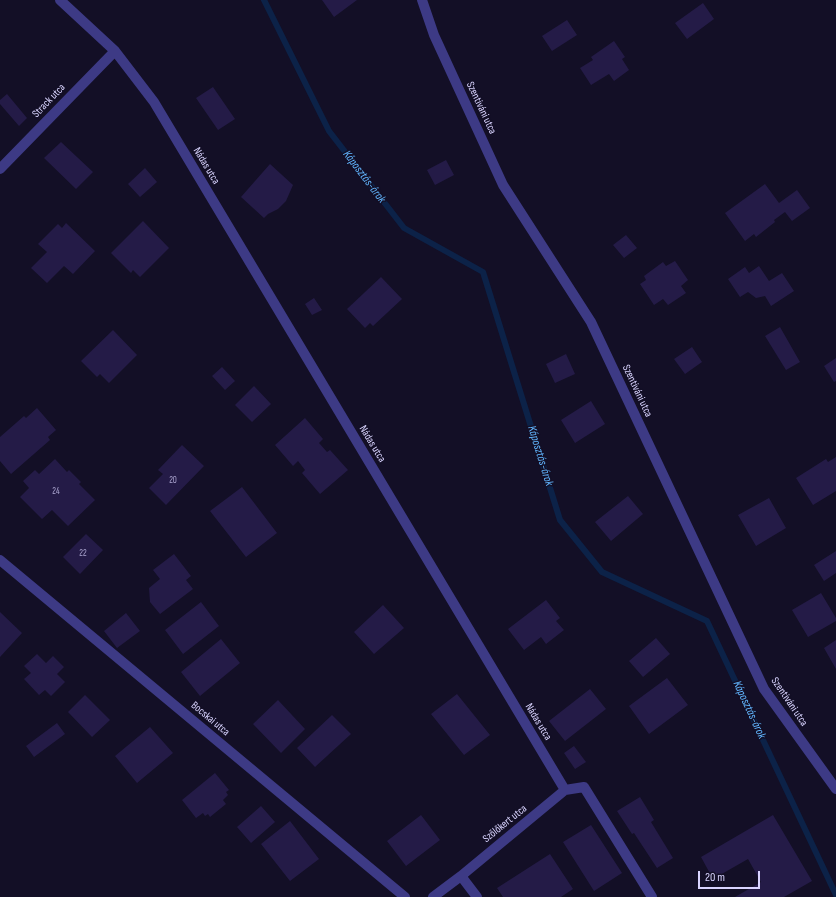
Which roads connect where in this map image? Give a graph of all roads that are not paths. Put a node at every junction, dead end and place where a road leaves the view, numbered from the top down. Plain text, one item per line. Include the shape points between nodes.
1 (60, 0) edge
2 (422, 0) edge
3 (115, 51) junction
4 (0, 168) edge
5 (0, 560) edge
6 (836, 789) edge
7 (565, 790) junction
8 (461, 876) junction
9 (405, 897) edge
10 (433, 897) edge
11 (477, 897) edge
12 (652, 897) edge

1 - 3 street, Nádas utca
2 - 6 street, Szentiváni utca via 434,35 503,185 590,322 764,689
3 - 4 street, Strack utca
3 - 7 street, Nádas utca via 154,102
5 - 9 street, Bocskai utca
7 - 8 street, Szőlőkert utca
7 - 12 street via 584,787
8 - 10 street, Szőlőkert utca
8 - 11 street

